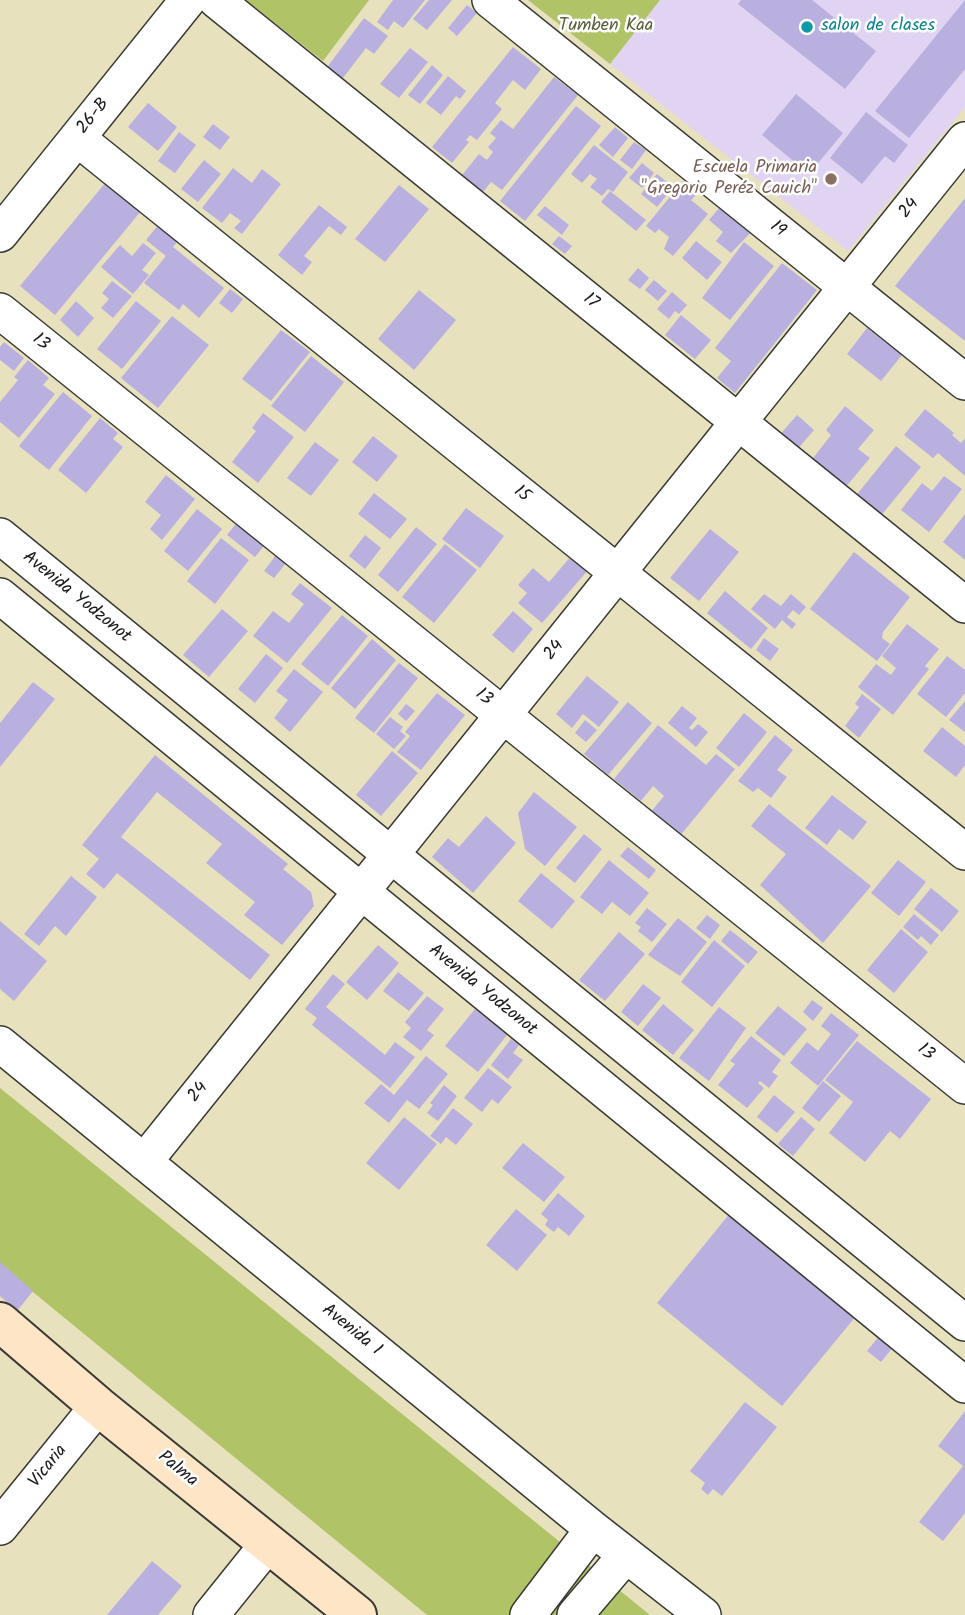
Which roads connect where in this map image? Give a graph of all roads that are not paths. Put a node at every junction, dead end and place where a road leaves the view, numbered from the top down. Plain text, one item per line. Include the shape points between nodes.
1 (188, 0) edge
2 (216, 0) edge
3 (490, 0) edge
4 (77, 138) junction
5 (964, 143) edge
6 (0, 234) edge
7 (847, 287) junction
8 (0, 311) edge
9 (965, 382) edge
10 (739, 422) junction
11 (0, 536) edge
12 (618, 573) junction
13 (0, 596) edge
14 (965, 605) edge
15 (503, 715) junction
16 (965, 852) edge
17 (391, 855) junction
18 (361, 892) junction
19 (0, 1044) edge
20 (965, 1086) edge
21 (144, 1162) junction
22 (0, 1322) edge
23 (965, 1323) edge
24 (965, 1332) edge
25 (952, 1374) edge
26 (98, 1406) junction
27 (0, 1527) edge
28 (593, 1529) junction
29 (268, 1544) junction
30 (626, 1555) junction
31 (211, 1615) edge
32 (356, 1615) edge
33 (528, 1615) edge
34 (575, 1615) edge
35 (703, 1615) edge

1 - 4 street, 26-B
2 - 10 street, 17
3 - 7 street, 19
4 - 6 street, 26-B
4 - 12 street, 15
5 - 7 street, 24
7 - 9 street, 19
7 - 10 street, 24
8 - 15 street, 13
10 - 12 street, 24
10 - 14 street, 17
11 - 17 street, Avenida Yodzonot
12 - 15 street, 24
12 - 16 street, 15
13 - 18 street, Avenida Yodzonot
15 - 17 street, 24
15 - 20 street, 13
17 - 18 street, 24
17 - 23 street, Avenida Yodzonot
18 - 21 street, 24
18 - 25 street, Avenida Yodzonot
19 - 21 street, Avenida 1
21 - 28 street, Avenida 1
22 - 26 street, Palma
24 - 25 street
26 - 27 street, Vicaria
26 - 29 street, Palma
28 - 30 street, Avenida 1
28 - 33 street
29 - 31 street
29 - 32 street, Palma
30 - 34 street
30 - 35 street, Avenida 1

